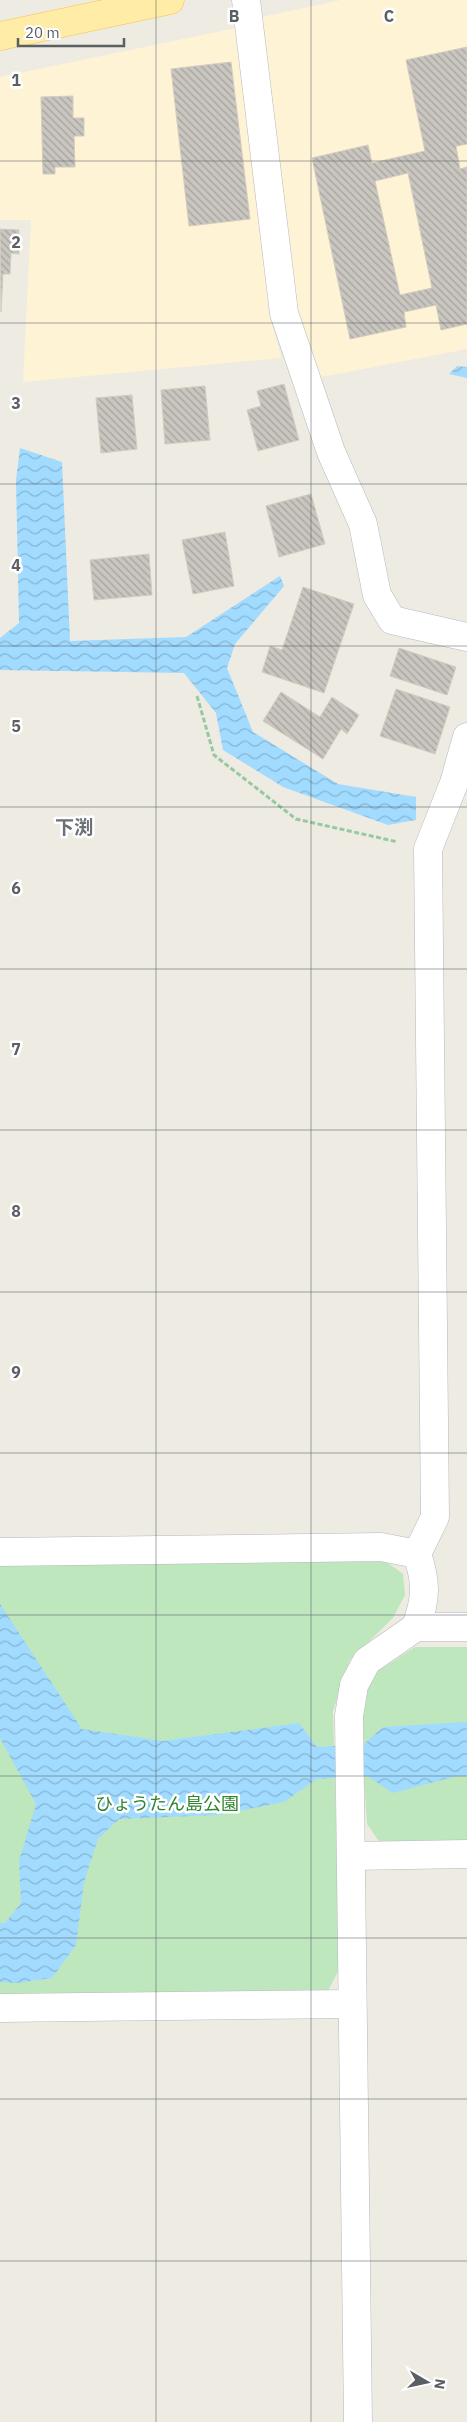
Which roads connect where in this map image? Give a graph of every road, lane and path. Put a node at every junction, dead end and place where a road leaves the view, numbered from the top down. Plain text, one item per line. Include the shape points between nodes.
1 (246, 0) edge
2 (165, 1) edge
3 (0, 36) edge
4 (467, 637) edge
5 (197, 696) dead end
6 (467, 737) edge
7 (428, 849) junction
8 (0, 1552) edge
9 (417, 1554) junction
10 (416, 1627) junction
11 (467, 1627) edge
12 (467, 1854) edge
13 (352, 1856) junction
14 (352, 2004) junction
15 (0, 2008) edge
16 (358, 2422) edge

1 - 4 street via 284,313 331,452 363,524 377,596 392,620
2 - 3 main road
5 - 7 path via 214,755 296,819
6 - 7 street via 454,783
7 - 9 street via 435,1517
8 - 9 street via 381,1547
9 - 10 street via 424,1575 424,1604
10 - 11 street
10 - 13 street via 367,1661 354,1685 349,1716
12 - 13 street
13 - 14 street
14 - 15 street
14 - 16 street

